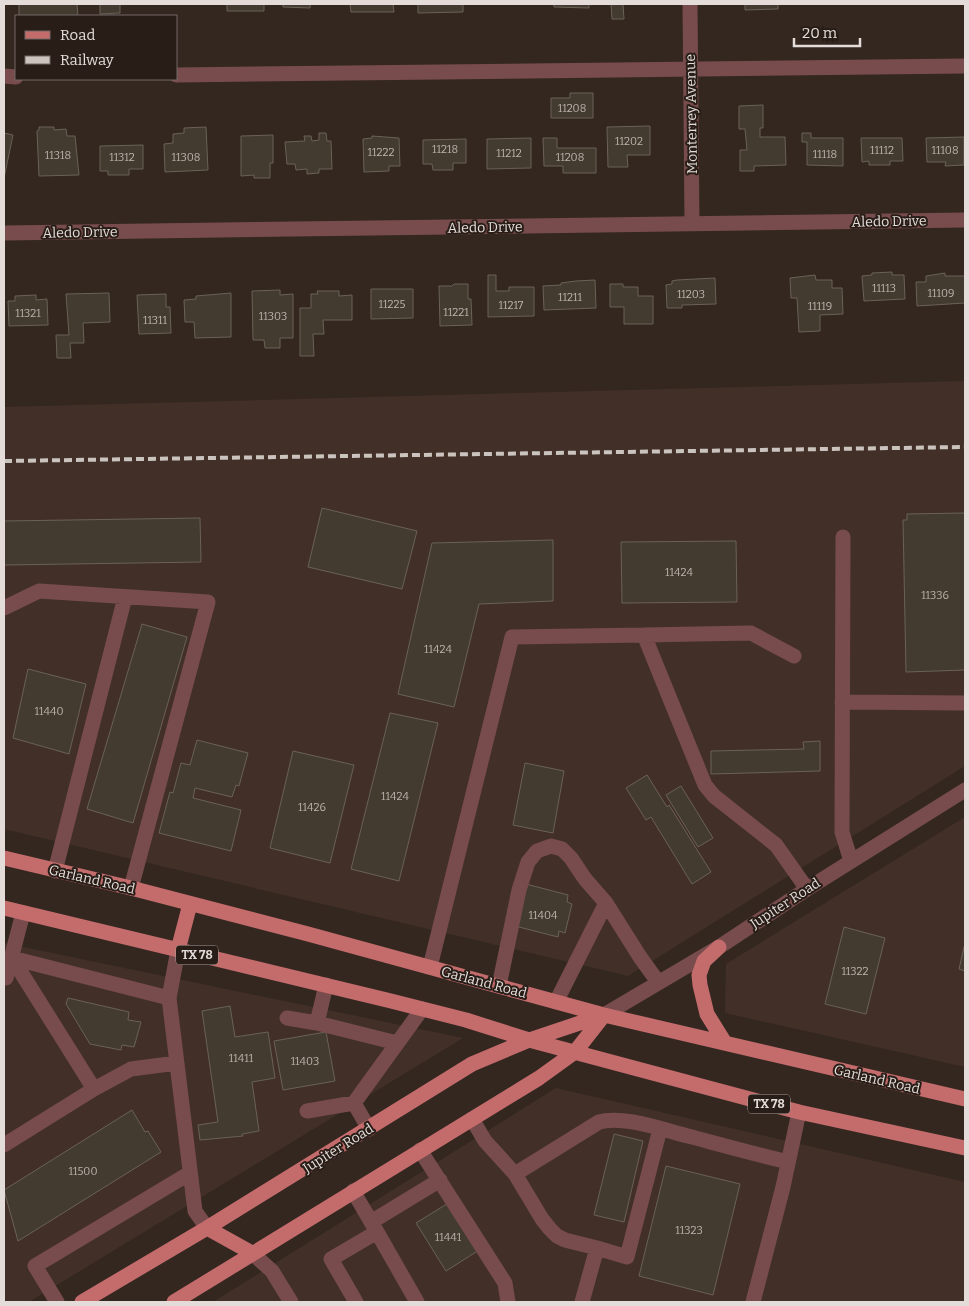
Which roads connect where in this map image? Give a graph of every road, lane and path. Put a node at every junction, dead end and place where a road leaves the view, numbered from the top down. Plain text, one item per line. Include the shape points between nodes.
1 (690, 4) edge
2 (965, 66) edge
3 (691, 70) junction
4 (178, 75) edge
5 (965, 220) edge
6 (692, 224) junction
7 (4, 234) edge
8 (843, 537) dead end
9 (124, 596) junction
10 (4, 608) edge
11 (644, 635) junction
12 (794, 656) dead end
13 (842, 702) junction
14 (965, 703) edge
15 (965, 790) edge
16 (4, 858) edge
17 (851, 861) junction
18 (55, 870) junction
19 (132, 888) junction
20 (806, 889) junction
21 (606, 903) junction
22 (190, 904) junction
23 (4, 908) edge
24 (23, 913) junction
25 (719, 947) junction
26 (178, 950) junction
27 (12, 958) junction
28 (430, 967) junction
29 (4, 977) edge
30 (658, 982) junction
31 (326, 986) junction
32 (498, 986) junction
33 (169, 998) junction
34 (556, 1002) junction
35 (422, 1009) junction
36 (604, 1014) junction
37 (287, 1018) dead end
38 (317, 1023) junction
39 (529, 1040) junction
40 (397, 1043) junction
41 (725, 1043) junction
42 (576, 1052) junction
43 (177, 1063) junction
44 (94, 1089) junction
45 (965, 1099) edge
46 (354, 1103) junction
47 (306, 1112) dead end
48 (799, 1112) junction
49 (472, 1119) junction
50 (369, 1129) junction
51 (660, 1129) junction
52 (4, 1145) edge
53 (965, 1148) edge
54 (420, 1150) junction
55 (788, 1162) junction
56 (190, 1173) junction
57 (515, 1174) junction
58 (440, 1180) junction
59 (353, 1191) junction
60 (374, 1227) junction
61 (207, 1228) junction
62 (597, 1248) junction
63 (252, 1253) junction
64 (57, 1302) edge
65 (82, 1302) edge
66 (174, 1302) edge
67 (291, 1302) edge
68 (356, 1302) edge
69 (416, 1302) edge
70 (508, 1302) edge
71 (585, 1302) edge
72 (753, 1302) edge

1 - 3 street, Monterrey Avenue
2 - 3 street
3 - 4 street
3 - 6 street, Monterrey Avenue
5 - 6 street, Aledo Drive
6 - 7 street, Aledo Drive
8 - 13 street
9 - 10 street via 39,590
9 - 18 street
9 - 19 street via 208,602
11 - 12 street via 751,633
11 - 20 street via 705,785 714,796 776,845
11 - 28 street via 512,637
13 - 14 street
13 - 17 street via 842,832
15 - 17 street, Jupiter Road
16 - 18 main road, Garland Road
17 - 20 street, Jupiter Road
18 - 19 main road, Garland Road
19 - 22 main road, Garland Road
20 - 25 street, Jupiter Road
21 - 30 street
21 - 32 street via 562,849 551,846 537,851 528,862 519,890
21 - 34 street
22 - 26 main road
22 - 28 main road, Garland Road
23 - 24 main road, TX 78
24 - 26 main road, TX 78
24 - 27 street
25 - 30 street, Jupiter Road
25 - 41 main road via 704,961 699,975 707,1014
26 - 31 main road, TX 78
26 - 33 street
27 - 29 street
27 - 33 street
27 - 44 street
28 - 32 main road, Garland Road
30 - 36 street, Jupiter Road
31 - 35 main road, TX 78
31 - 38 street
32 - 34 main road, Garland Road
33 - 43 street
34 - 36 main road, Garland Road
35 - 39 main road, TX 78
35 - 40 street
36 - 39 main road, Jupiter Road
36 - 41 main road, Garland Road
36 - 42 main road, Jupiter Road
37 - 38 street
38 - 40 street
39 - 42 main road, TX 78
39 - 50 main road, Jupiter Road via 472,1064
40 - 46 street
41 - 45 main road, Garland Road
42 - 48 main road, TX 78
42 - 49 main road, Jupiter Road
43 - 44 street via 131,1069
43 - 56 street
44 - 52 street
46 - 47 street
46 - 50 street
48 - 53 main road, TX 78
48 - 55 street
49 - 54 main road, Jupiter Road
49 - 57 street via 485,1141
50 - 61 main road, Jupiter Road
51 - 55 street
51 - 57 street via 608,1119
51 - 62 street via 627,1257
54 - 58 street
54 - 59 main road, Jupiter Road
55 - 72 street
56 - 61 street via 195,1212
56 - 64 street via 35,1266
57 - 62 street via 542,1219 557,1236
58 - 60 street
58 - 70 street via 505,1283
59 - 60 street
59 - 63 main road, Jupiter Road
60 - 68 street via 331,1259
60 - 69 street
61 - 63 main road
61 - 65 main road, Jupiter Road
62 - 71 street
63 - 66 main road, Jupiter Road
63 - 67 street via 272,1271

